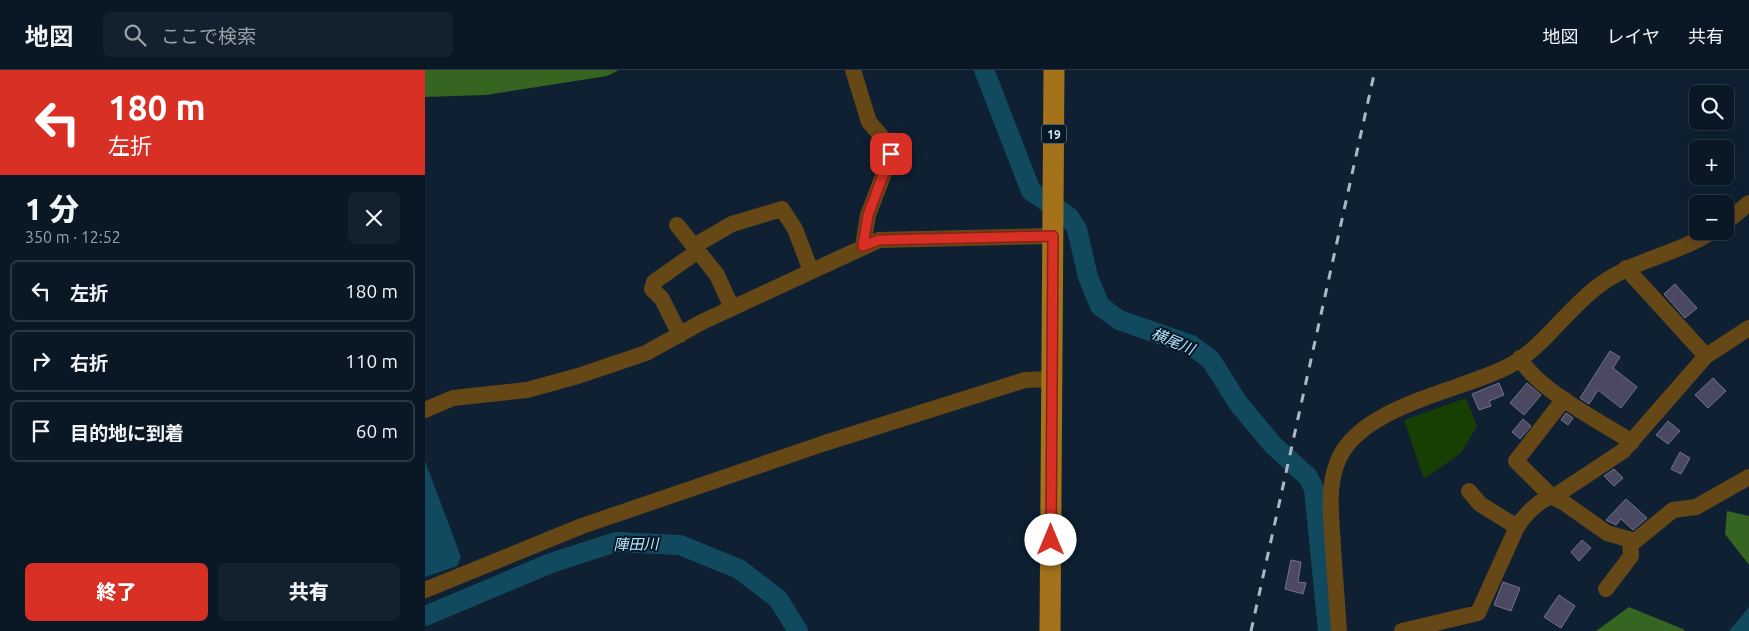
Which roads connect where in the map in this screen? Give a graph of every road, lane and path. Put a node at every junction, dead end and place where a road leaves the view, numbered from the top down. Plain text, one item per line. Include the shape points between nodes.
1 (853, 70) edge
2 (1054, 70) edge
3 (1749, 203) edge
4 (1734, 216) edge
5 (677, 225) dead end
6 (1053, 236) junction
7 (1699, 240) edge
8 (863, 246) junction
9 (696, 248) junction
10 (1626, 268) junction
11 (811, 271) junction
12 (732, 308) junction
13 (1749, 328) edge
14 (680, 335) junction
15 (1706, 356) junction
16 (1520, 358) junction
17 (1051, 379) junction
18 (1564, 399) junction
19 (425, 410) edge
20 (1632, 442) junction
21 (1749, 477) edge
22 (1469, 491) dead end
23 (1551, 496) junction
24 (1517, 527) junction
25 (1630, 540) junction
26 (1606, 589) dead end
27 (425, 590) edge
28 (1050, 631) edge
29 (1339, 631) edge
30 (1403, 631) edge

1 - 8 street via 869,122 890,146 891,154 868,215
2 - 6 main road, 19
3 - 4 street
5 - 9 street
6 - 8 street via 879,240
6 - 17 main road, 19
7 - 10 street
8 - 11 street
9 - 11 street via 732,224 782,209 795,230
9 - 12 street via 717,275
9 - 14 street via 654,282 652,289 662,299
10 - 15 street
10 - 16 street via 1599,286
11 - 12 street
12 - 14 street
13 - 15 street
14 - 19 street via 646,353 578,376 527,390 453,398
15 - 20 street
16 - 18 street via 1525,369
16 - 29 street via 1509,366 1393,412 1367,426 1348,444 1336,465 1330,498
17 - 27 street via 1025,380 753,467 583,526
17 - 28 main road, 19
18 - 20 street
18 - 23 street via 1516,461
20 - 23 street
21 - 25 street via 1696,507 1673,510 1635,542
22 - 24 street via 1480,504
23 - 24 street via 1525,515
23 - 25 street via 1607,533
24 - 30 street via 1478,613
25 - 26 street via 1631,556

